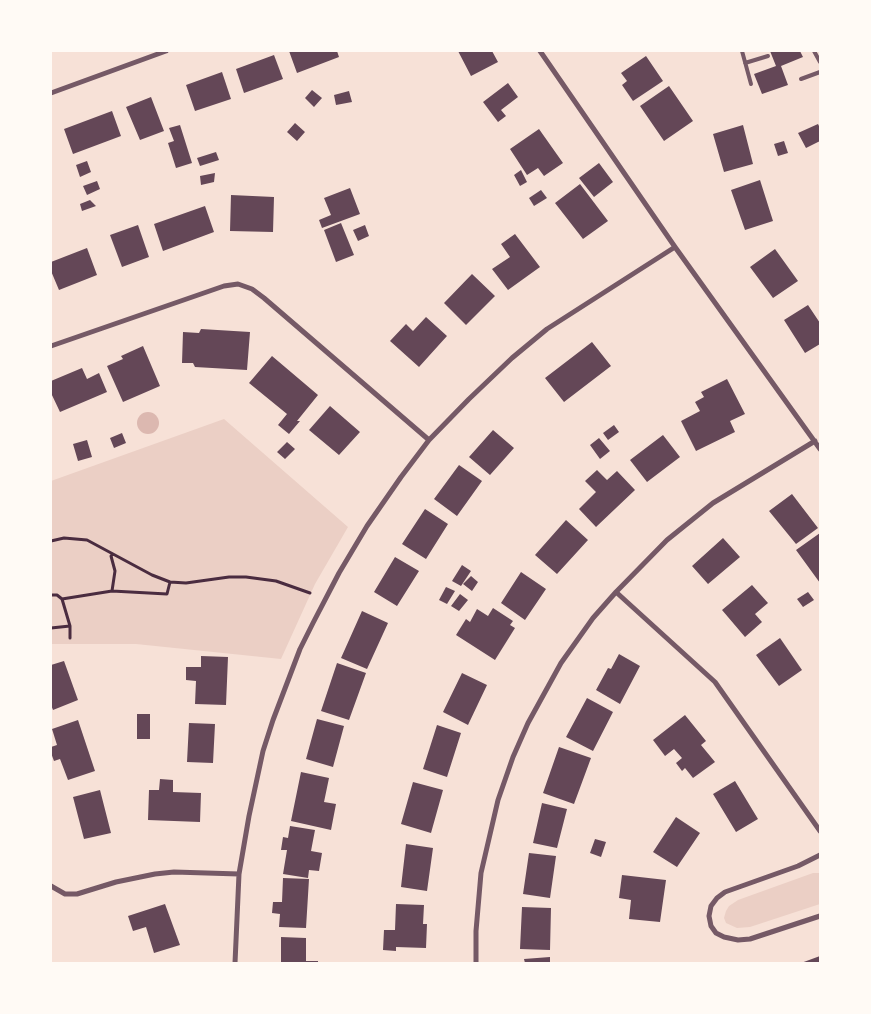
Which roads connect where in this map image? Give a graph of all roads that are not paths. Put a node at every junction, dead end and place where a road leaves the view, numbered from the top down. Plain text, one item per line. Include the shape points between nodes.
1 (166, 51) edge
2 (540, 51) edge
3 (742, 51) edge
4 (814, 51) edge
5 (768, 56) dead end
6 (820, 62) edge
7 (745, 63) junction
8 (820, 72) edge
9 (801, 79) dead end
10 (751, 84) dead end
11 (51, 93) edge
12 (676, 247) junction
13 (51, 346) edge
14 (429, 440) junction
15 (815, 442) junction
16 (820, 449) edge
17 (616, 592) junction
18 (820, 832) edge
19 (820, 855) edge
20 (238, 874) junction
21 (51, 886) edge
22 (820, 916) edge
23 (235, 963) edge
24 (476, 963) edge

1 - 11 street
2 - 12 street
3 - 7 lane
4 - 6 lane
5 - 7 lane
7 - 10 lane
8 - 9 lane
12 - 14 street via 547,330 483,386
12 - 15 street
13 - 14 street via 224,286 238,284 264,298
14 - 20 street via 367,526 300,650 263,751
15 - 16 street
15 - 17 street via 698,515 662,545
17 - 18 street via 715,682
17 - 24 street via 561,663 513,757 498,800 481,873
19 - 22 street via 725,892 711,906 709,916 716,932 738,940
20 - 21 street via 155,874 77,894 65,894
20 - 23 street

